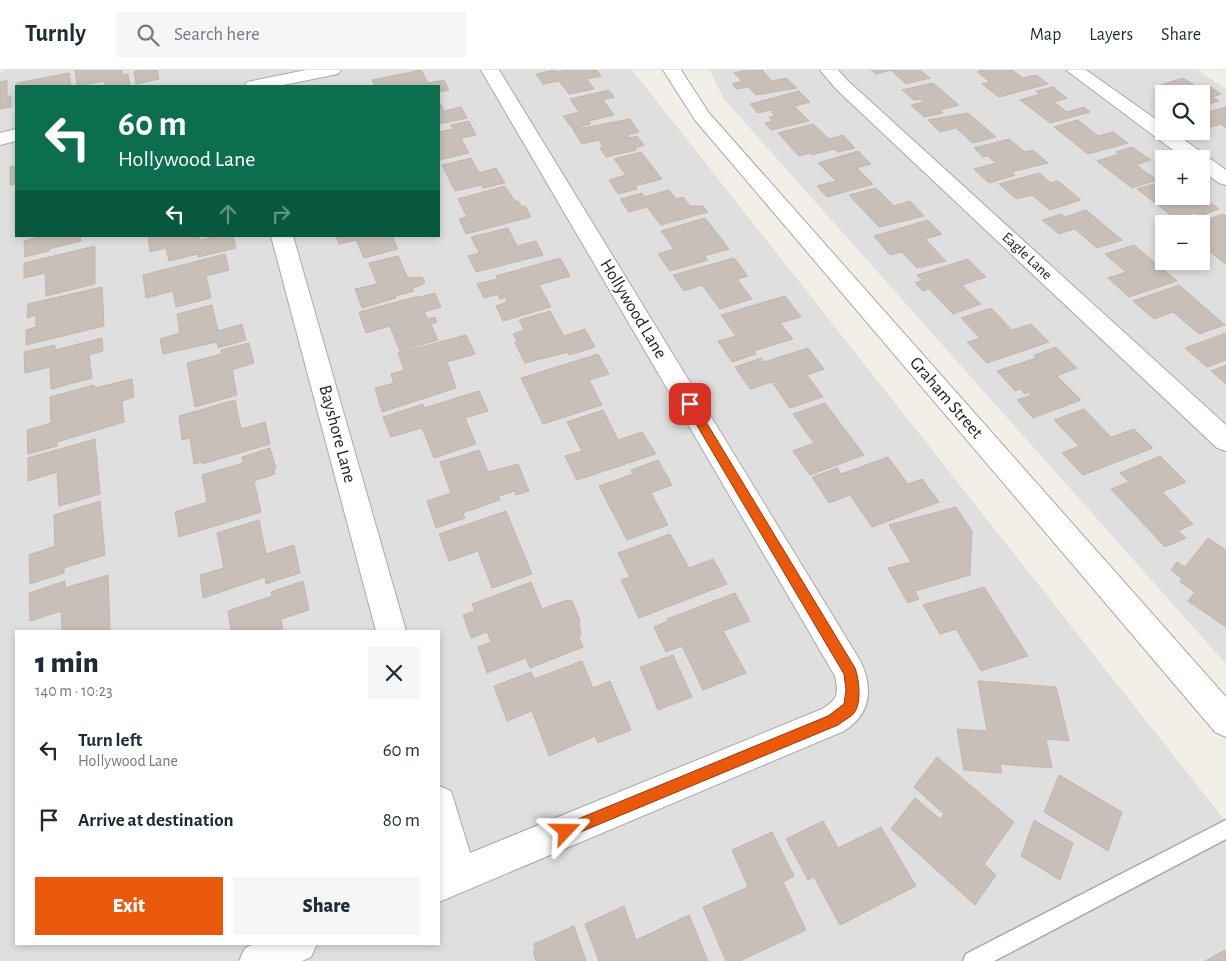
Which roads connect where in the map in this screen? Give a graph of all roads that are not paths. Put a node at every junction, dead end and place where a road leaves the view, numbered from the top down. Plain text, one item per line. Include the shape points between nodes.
1 (332, 70) edge
2 (490, 70) edge
3 (672, 70) edge
4 (829, 70) edge
5 (1106, 70) edge
6 (1078, 73) edge
7 (258, 85) edge
8 (15, 135) edge
9 (0, 139) edge
10 (1185, 150) edge
11 (1210, 167) edge
12 (1226, 179) edge
13 (282, 237) edge
14 (1226, 441) edge
15 (391, 630) edge
16 (1226, 721) edge
17 (440, 811) edge
18 (1226, 829) edge
19 (449, 879) edge
20 (296, 945) edge
21 (258, 961) edge
22 (973, 961) edge

1 - 7 street
2 - 19 street, Hollywood Lane via 850,672 853,690 850,708 833,720
3 - 16 street, Graham Street via 702,116
4 - 14 street, Eagle Lane
5 - 6 street
6 - 10 street
8 - 9 street
11 - 12 street
13 - 15 street, Bayshore Lane
17 - 19 street
18 - 22 lane
20 - 21 street

